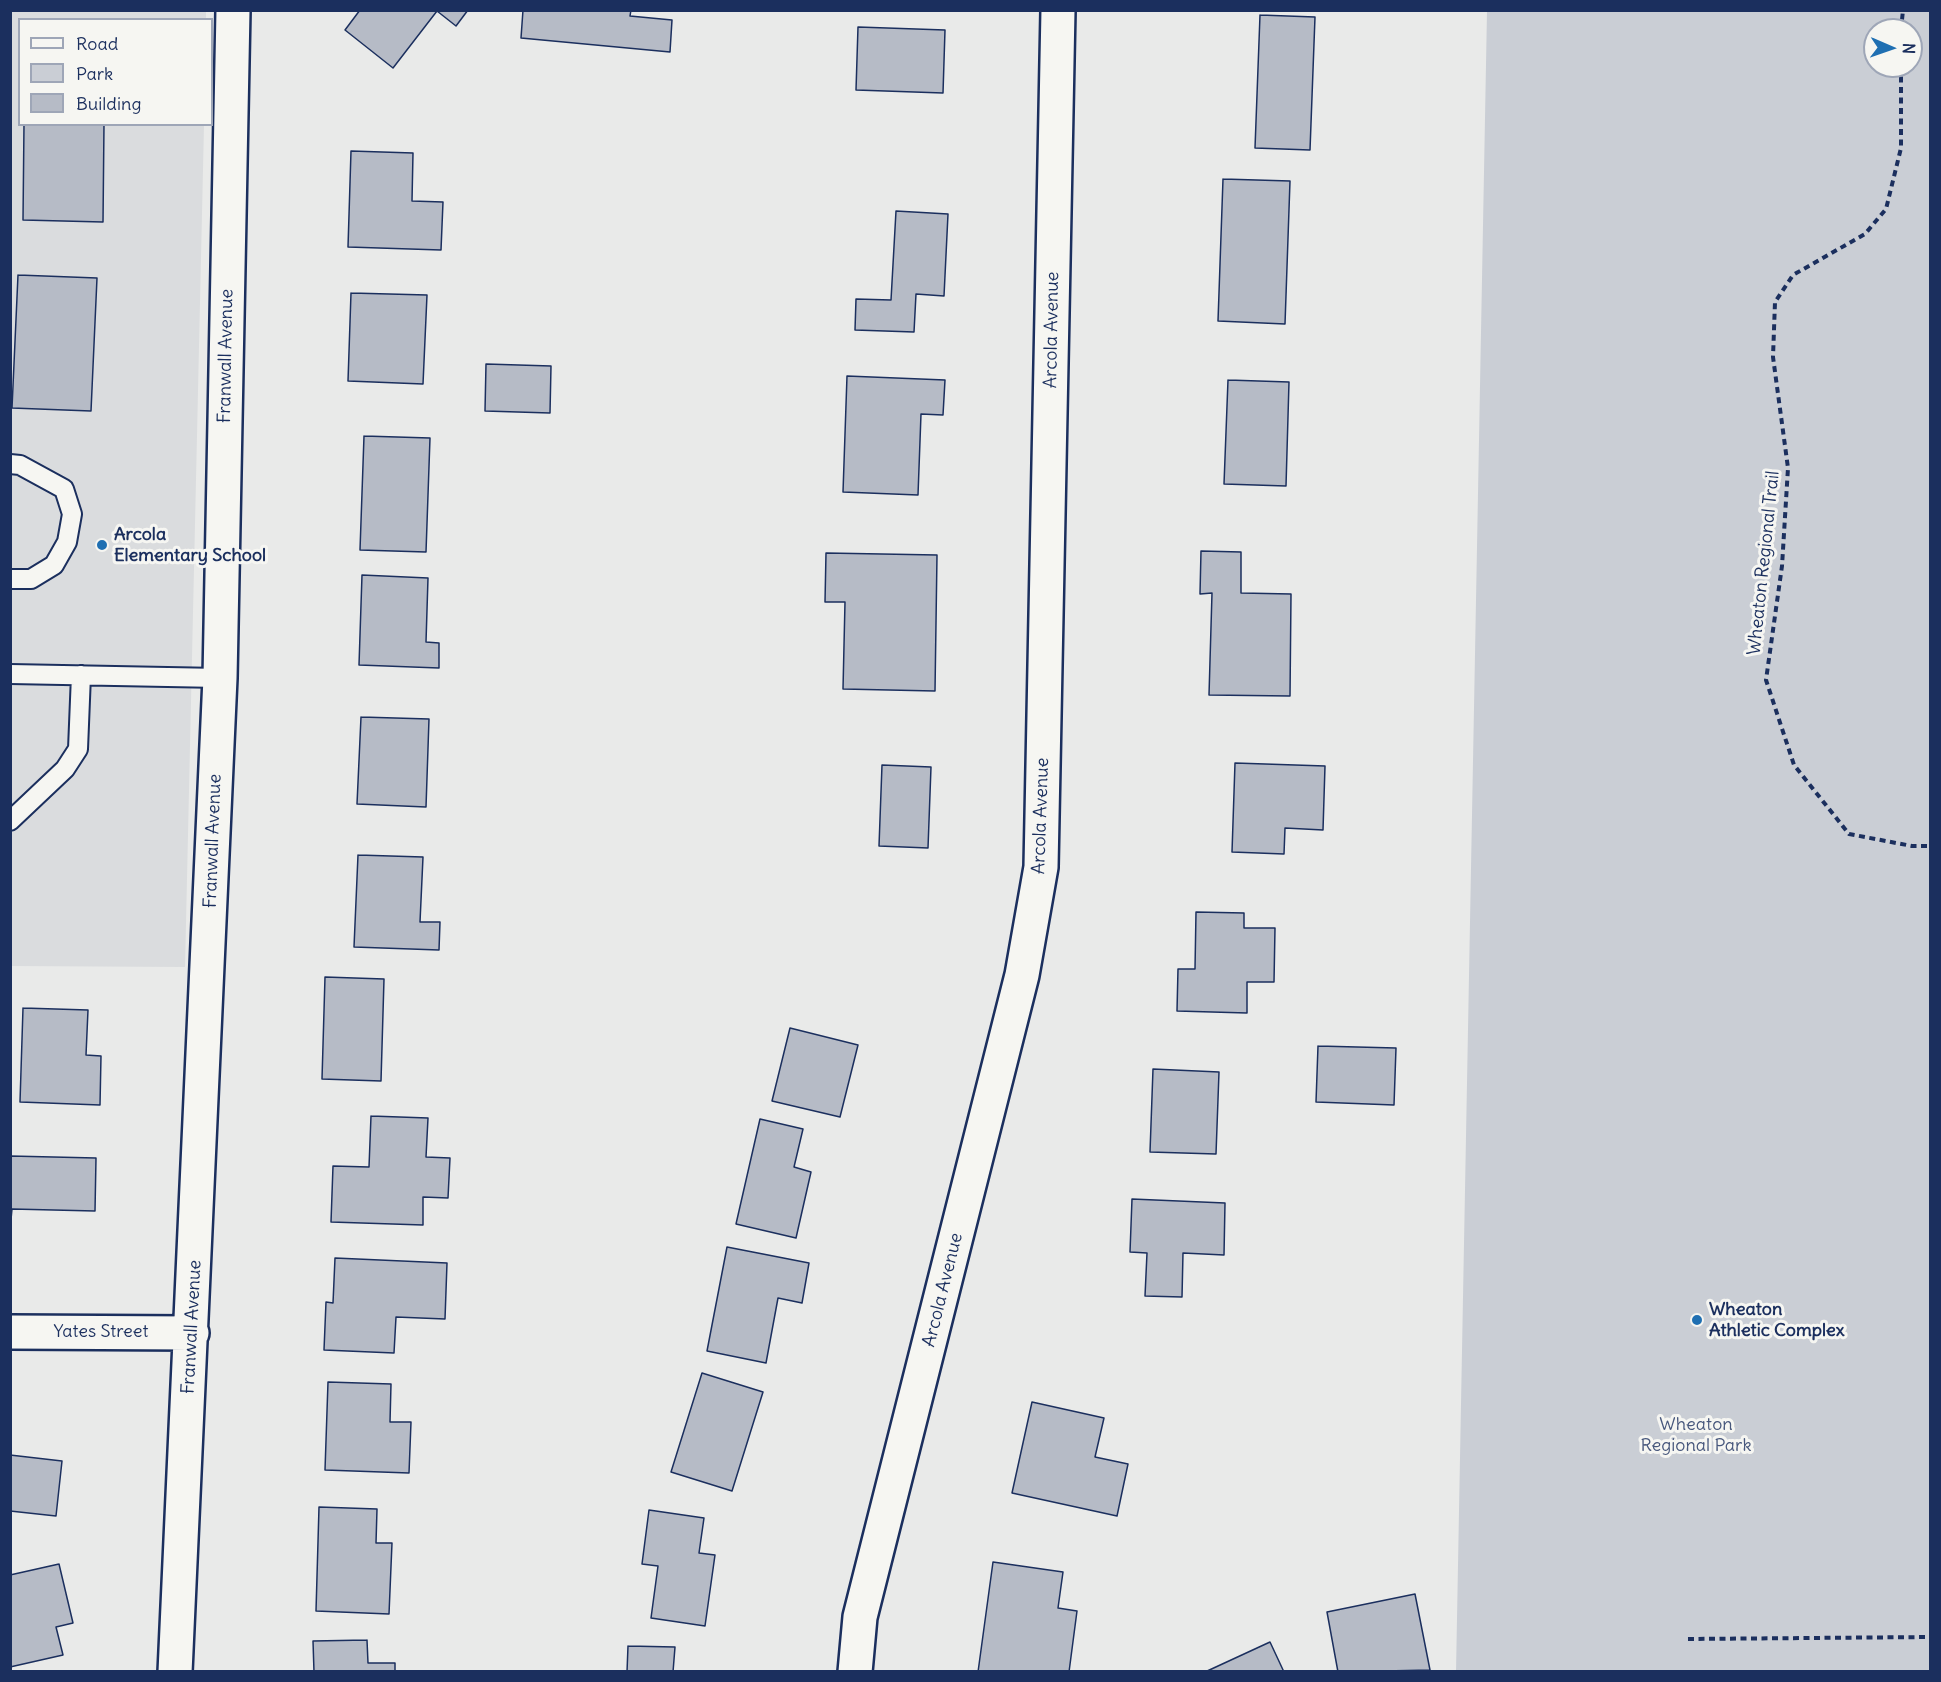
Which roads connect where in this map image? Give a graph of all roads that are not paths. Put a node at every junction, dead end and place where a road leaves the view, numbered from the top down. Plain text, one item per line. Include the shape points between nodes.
1 (233, 10) edge
2 (1058, 10) edge
3 (10, 464) edge
4 (10, 579) edge
5 (10, 674) edge
6 (81, 675) junction
7 (220, 678) junction
8 (10, 821) edge
9 (10, 1332) edge
10 (192, 1333) junction
11 (175, 1671) edge
12 (855, 1671) edge

1 - 7 street, Franwall Avenue
2 - 12 street, Arcola Avenue via 1041,867 1022,975 860,1617
3 - 4 lane via 20,465 64,489 72,514 67,542 54,565 31,579
5 - 6 lane
6 - 7 lane
6 - 8 lane via 78,749 65,769
7 - 10 street, Franwall Avenue
9 - 10 street, Yates Street
10 - 11 street, Franwall Avenue

